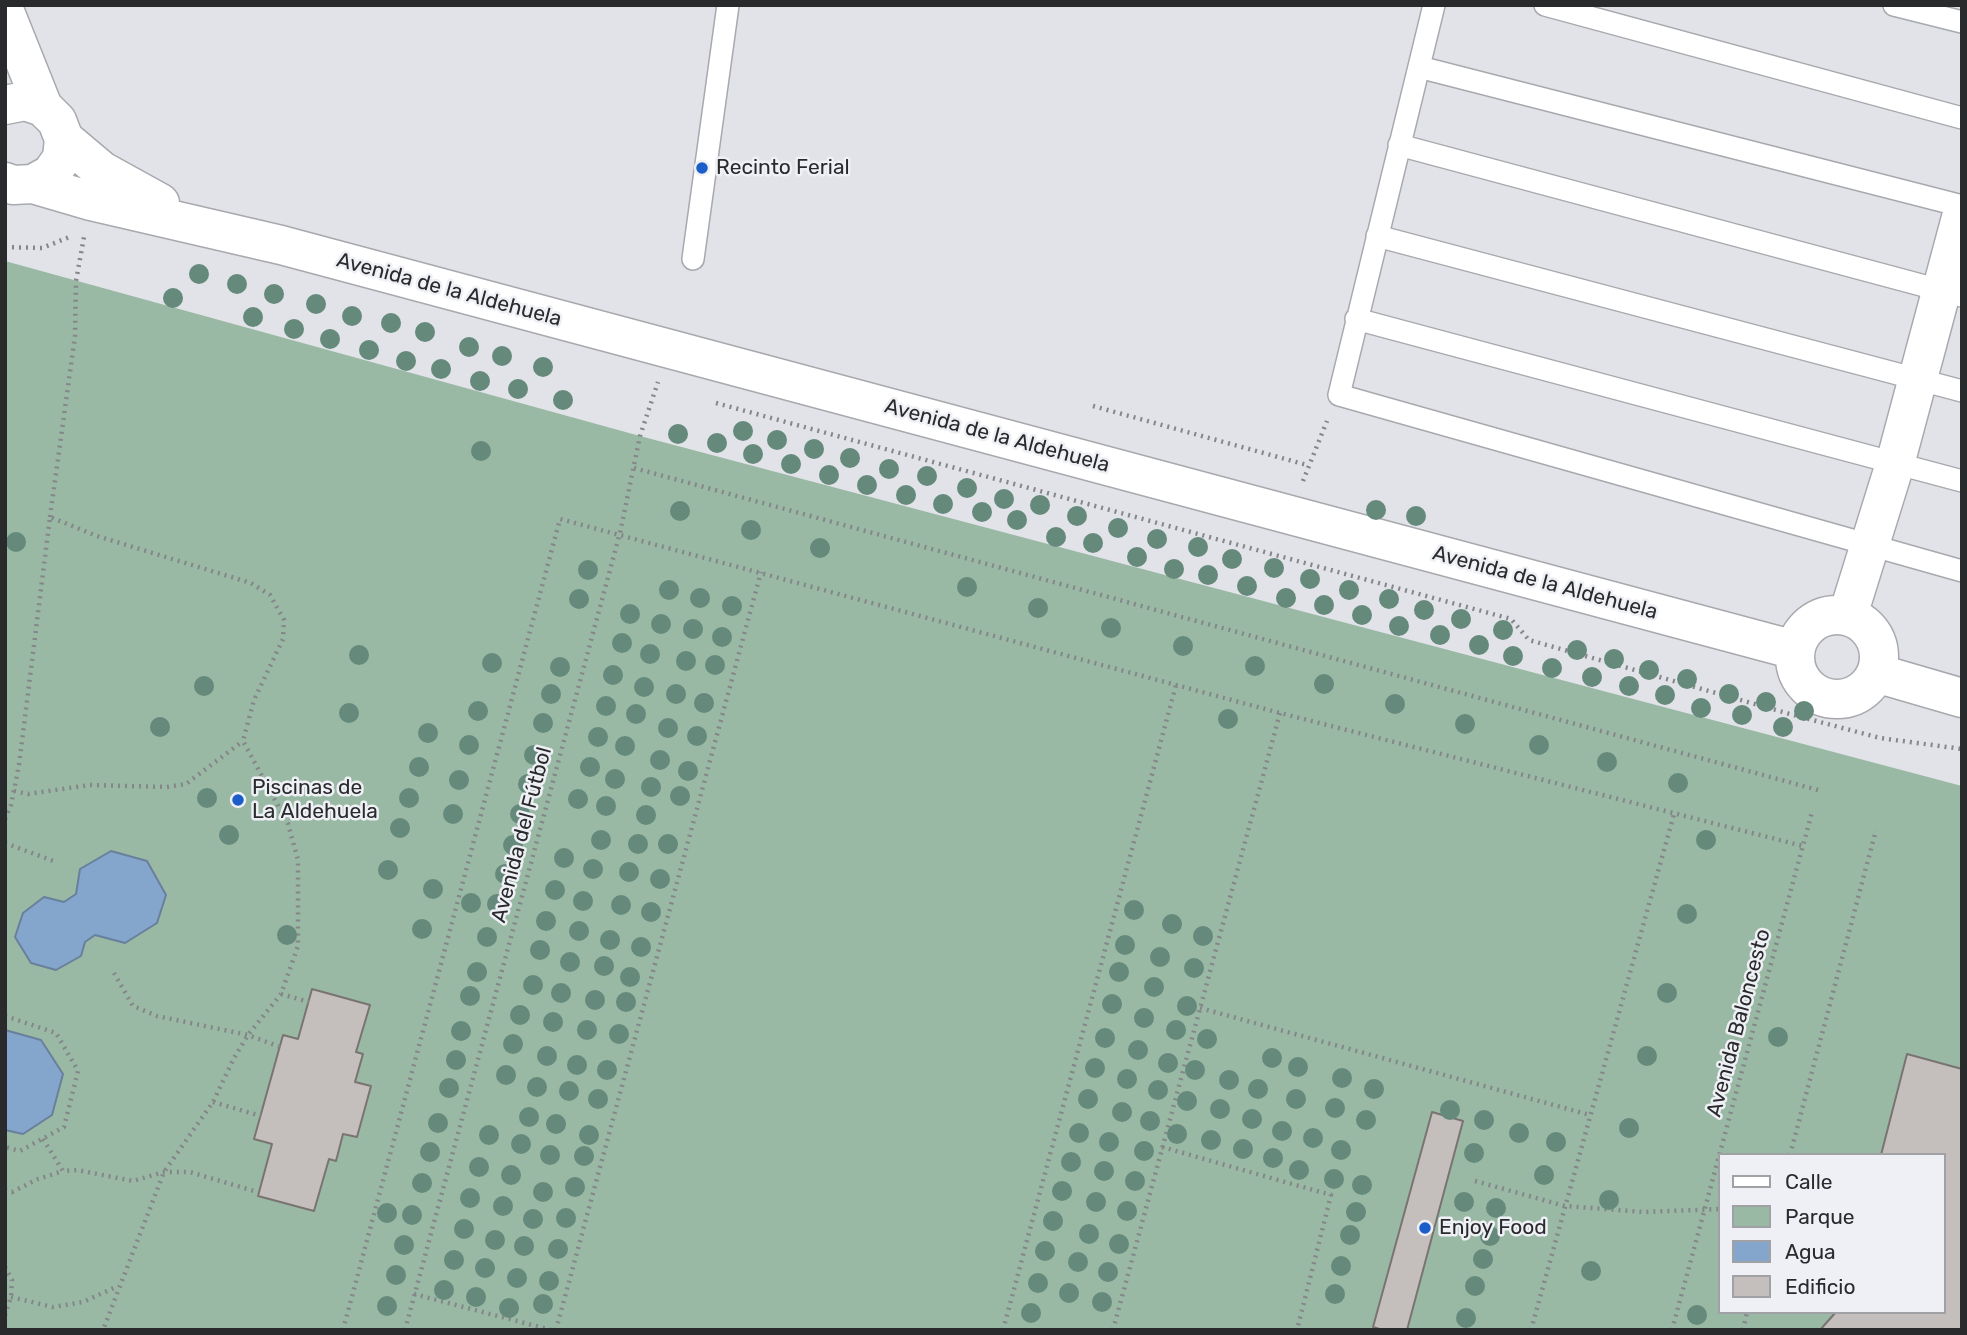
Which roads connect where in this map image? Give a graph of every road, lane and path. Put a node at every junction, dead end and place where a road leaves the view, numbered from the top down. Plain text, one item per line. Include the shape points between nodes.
1 (729, 5) edge
2 (1434, 5) edge
3 (1545, 5) edge
4 (1894, 5) edge
5 (5, 12) edge
6 (1962, 22) edge
7 (1419, 66) junction
8 (5, 105) edge
9 (43, 107) junction
10 (1962, 118) edge
11 (64, 139) junction
12 (1399, 145) junction
13 (19, 183) edge
14 (1962, 206) edge
15 (1962, 214) edge
16 (199, 224) junction
17 (1377, 236) junction
18 (5, 247) edge
19 (693, 259) dead end
20 (1951, 293) edge
21 (1356, 319) junction
22 (668, 348) junction
23 (1916, 380) junction
24 (646, 382) dead end
25 (657, 385) junction
26 (668, 388) dead end
27 (1962, 391) edge
28 (1339, 395) junction
29 (715, 402) dead end
30 (1093, 406) dead end
31 (1895, 464) junction
32 (1307, 465) junction
33 (634, 468) junction
34 (1962, 481) edge
35 (1292, 516) junction
36 (50, 517) junction
37 (620, 533) junction
38 (1871, 547) junction
39 (1962, 571) edge
40 (761, 572) junction
41 (1848, 615) junction
42 (1795, 650) junction
43 (1876, 673) junction
44 (1176, 685) junction
45 (1962, 698) edge
46 (1280, 713) junction
47 (243, 741) junction
48 (1962, 749) edge
49 (1818, 790) dead end
50 (14, 791) junction
51 (1812, 812) dead end
52 (1674, 814) junction
53 (5, 819) edge
54 (1877, 830) dead end
55 (5, 843) edge
56 (1803, 846) junction
57 (56, 862) dead end
58 (114, 973) dead end
59 (281, 993) junction
60 (309, 1002) dead end
61 (1200, 1008) junction
62 (5, 1016) edge
63 (248, 1035) junction
64 (280, 1046) dead end
65 (213, 1102) junction
66 (1590, 1115) junction
67 (261, 1116) dead end
68 (43, 1139) junction
69 (5, 1147) edge
70 (1162, 1147) junction
71 (1720, 1153) edge
72 (1791, 1153) edge
73 (1718, 1159) edge
74 (64, 1171) junction
75 (164, 1172) junction
76 (1475, 1181) dead end
77 (5, 1190) edge
78 (254, 1191) dead end
79 (1565, 1206) junction
80 (1718, 1209) edge
81 (1704, 1210) junction
82 (5, 1267) edge
83 (119, 1286) junction
84 (414, 1294) junction
85 (11, 1297) junction
86 (5, 1315) edge
87 (103, 1330) edge
88 (343, 1330) edge
89 (405, 1330) edge
90 (553, 1330) edge
91 (1003, 1330) edge
92 (1113, 1330) edge
93 (1297, 1330) edge
94 (1531, 1330) edge
95 (1672, 1330) edge

1 - 19 lane
2 - 7 lane
3 - 10 lane
4 - 6 lane
5 - 9 street
7 - 12 lane
7 - 14 lane
8 - 9 street via 25,101
9 - 11 street, Avenida de la Aldehuela via 57,121
11 - 13 street via 62,158 51,174
11 - 16 street, Avenida de la Aldehuela via 102,171
12 - 17 lane
12 - 20 lane
13 - 16 street, Avenida de la Aldehuela
15 - 20 street
16 - 22 street, Avenida de la Aldehuela
17 - 21 lane
17 - 23 lane
18 - 36 path via 42,248 85,234
20 - 23 street
21 - 28 lane
21 - 31 lane
22 - 25 path, Avenida del Fútbol
22 - 35 street, Avenida de la Aldehuela
23 - 27 lane
23 - 31 street
24 - 25 path
25 - 26 path
25 - 33 path, Avenida del Fútbol
28 - 32 path
28 - 38 lane
29 - 48 path via 1511,619 1529,640 1790,714 1880,738
30 - 32 path
31 - 34 lane
31 - 38 street
32 - 35 path
33 - 37 path, Avenida del Fútbol
33 - 49 path
35 - 42 street, Avenida de la Aldehuela
36 - 47 path via 251,583 270,595 284,620 283,639 254,700
36 - 50 path
37 - 40 path
37 - 84 path, Avenida del Fútbol
37 - 88 path via 560,519
38 - 39 lane
38 - 41 street
40 - 44 path
40 - 90 path
41 - 42 street via 1824,616 1804,629
41 - 43 street via 1868,628 1879,649
42 - 43 street via 1797,670 1807,686 1823,696 1842,699 1856,694
43 - 45 street
44 - 46 path
44 - 91 path
46 - 52 path
46 - 61 path
47 - 50 path via 186,784 90,785 28,794
47 - 59 path via 288,824 298,860 298,946
50 - 53 path
51 - 56 path, Avenida Baloncesto
52 - 56 path
52 - 66 path
54 - 72 path
55 - 57 path
56 - 71 path, Avenida Baloncesto
58 - 63 path via 133,1006 156,1016
59 - 60 path
59 - 63 path
61 - 66 path
61 - 70 path
62 - 68 path via 55,1033 78,1071 64,1127
63 - 64 path
63 - 65 path
65 - 67 path
65 - 75 path
66 - 79 path
68 - 69 path via 20,1151
68 - 74 path
70 - 92 path
70 - 93 path via 1331,1195
73 - 81 path, Avenida Baloncesto
74 - 75 path via 133,1181
74 - 77 path via 12,1192
75 - 78 path via 190,1172
75 - 83 path
76 - 79 path
79 - 81 path via 1644,1212
79 - 94 path
80 - 81 path
81 - 95 path, Avenida Baloncesto
82 - 85 path via 12,1280
83 - 85 path via 53,1307
83 - 87 path
84 - 89 path, Avenida del Fútbol
84 - 90 path
85 - 86 path

